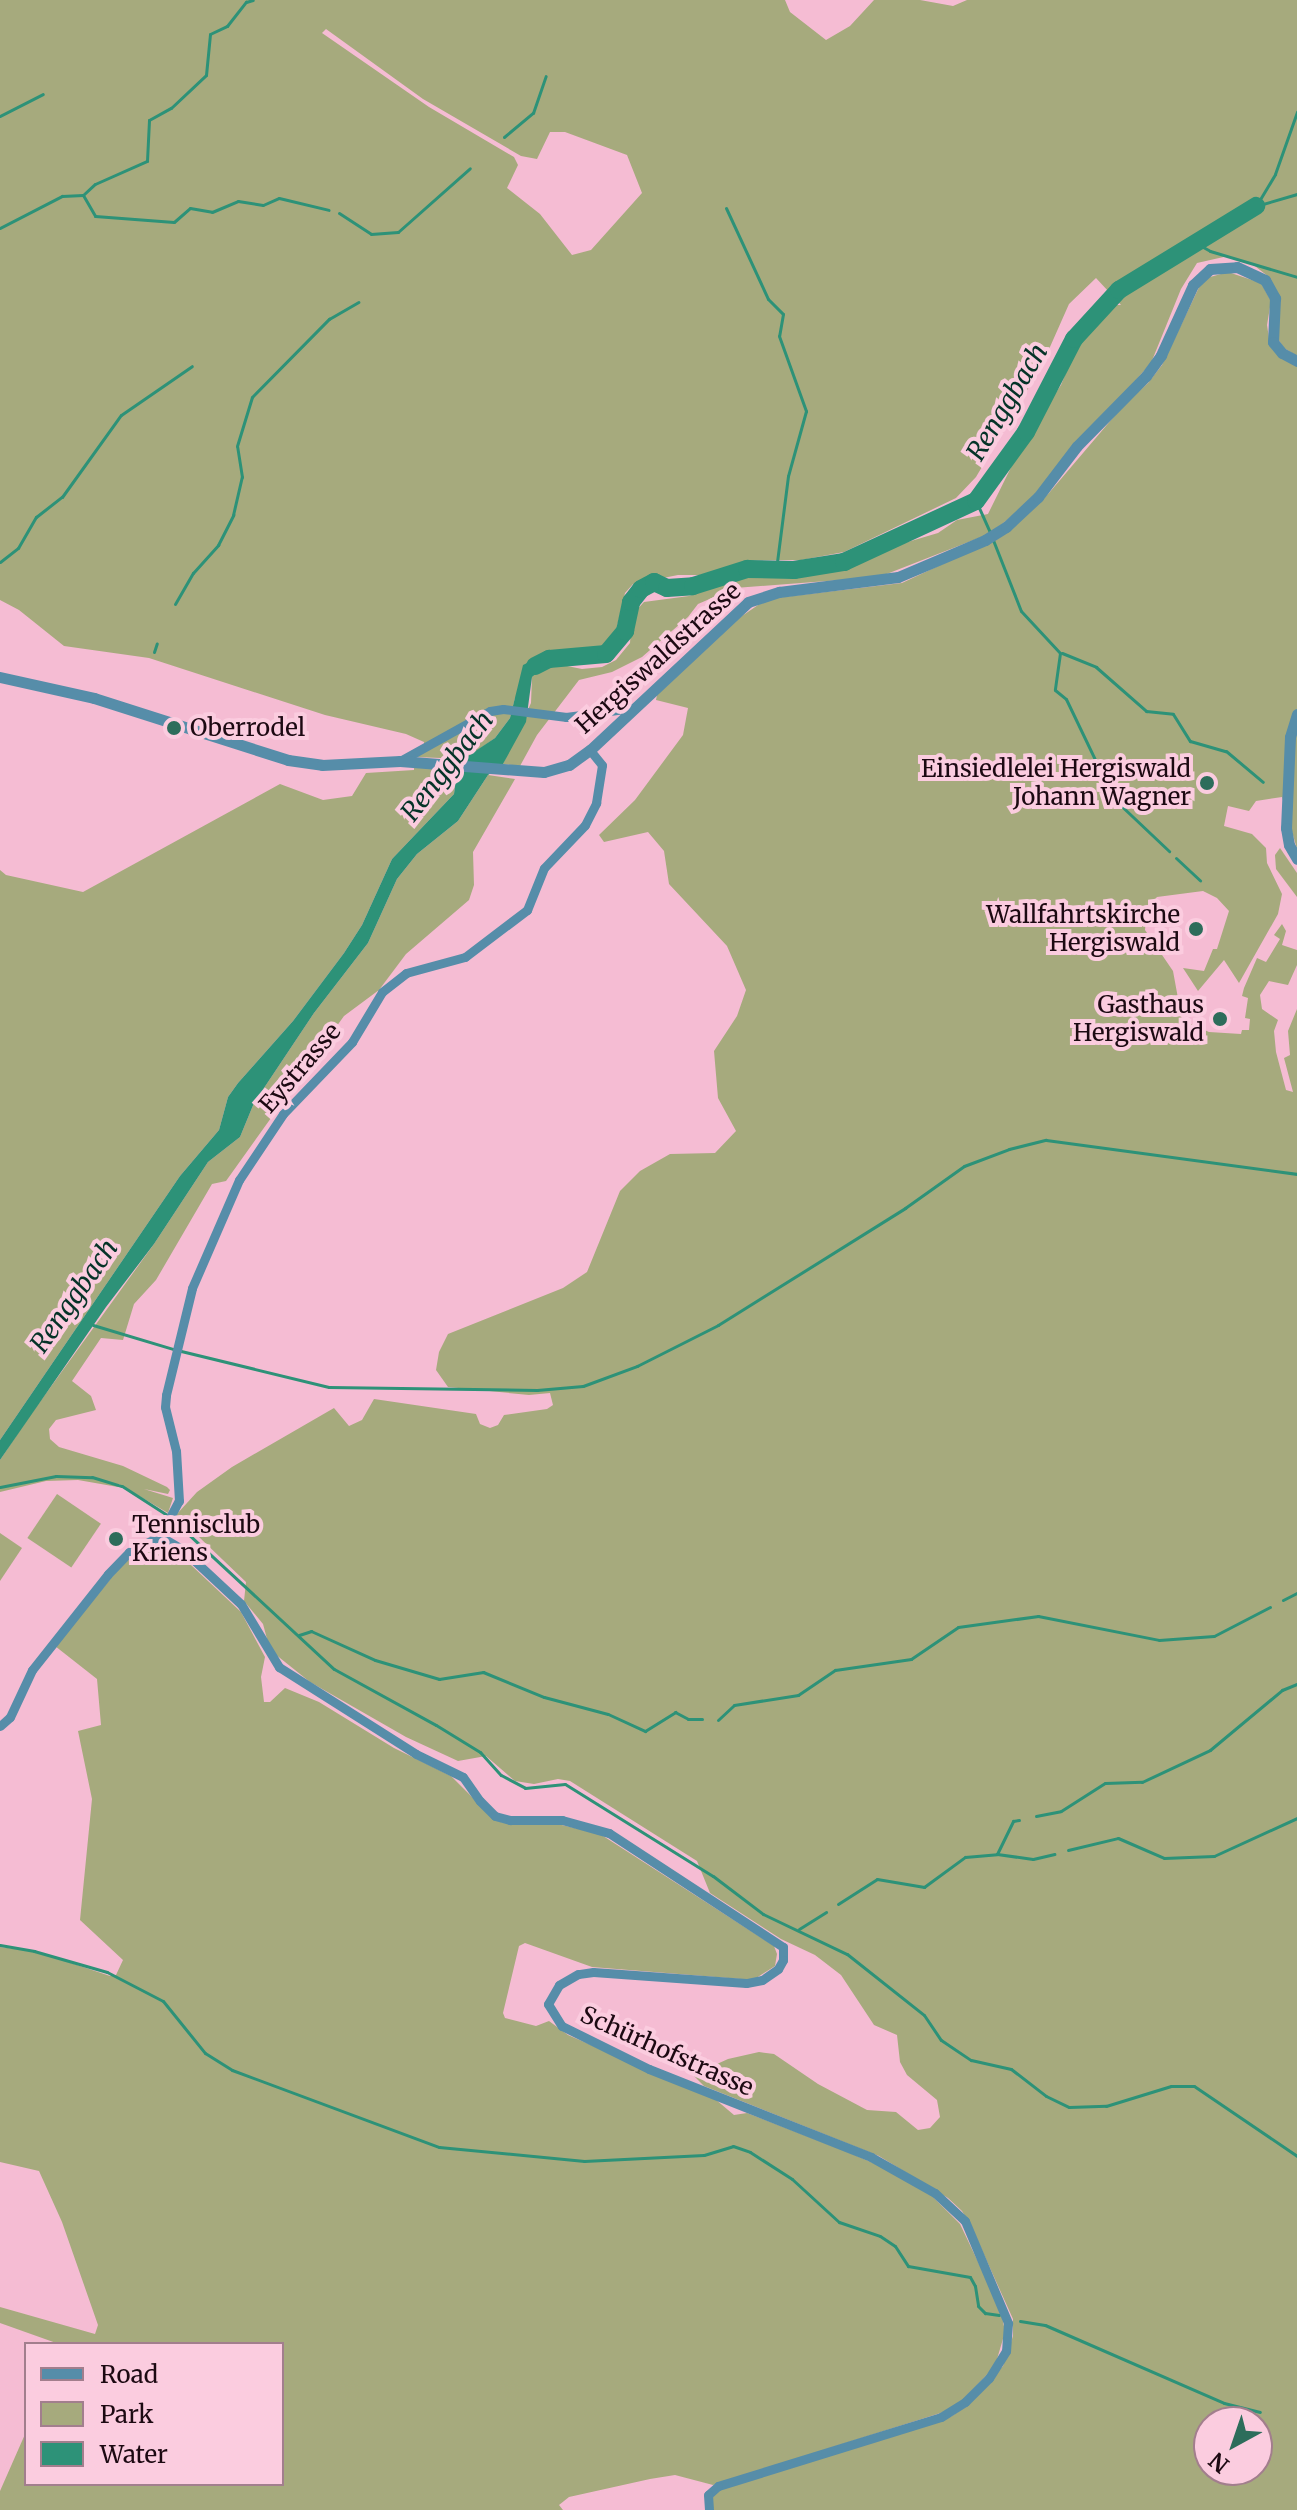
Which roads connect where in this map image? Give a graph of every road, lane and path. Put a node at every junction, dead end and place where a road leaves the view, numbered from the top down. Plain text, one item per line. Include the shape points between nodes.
1 (1297, 361) edge
2 (0, 677) edge
3 (633, 708) junction
4 (1297, 714) edge
5 (590, 750) junction
6 (400, 761) junction
7 (1297, 859) edge
8 (160, 1536) junction
9 (0, 1726) edge
10 (709, 2510) edge

1 - 3 street, Hergiswaldstrasse via 1273,342 1276,303 1265,280 1237,267 1210,269 1190,290 1146,376 1077,446 1038,497 997,533 898,577 760,596
2 - 6 street, Hergiswaldstrasse via 94,698 288,760 322,765
3 - 5 street, Hergiswaldstrasse
3 - 6 street via 592,716 490,711
4 - 7 street via 1290,737 1286,828
5 - 6 street, Hergiswaldstrasse via 569,765 544,772
5 - 8 street, Eystrasse via 602,765 596,803 585,825 544,868 527,910 465,957 406,973 382,992 352,1042 283,1114 239,1180 192,1288 166,1395 179,1501
8 - 9 street via 129,1552 108,1574 32,1670 10,1717
8 - 10 street, Schürhofstrasse via 183,1550 241,1604 279,1667 416,1754 463,1777 495,1816 562,1820 609,1833 783,1947 778,1969 746,1983 578,1974 559,1985 548,2004 562,2026 649,2069 871,2157 935,2193 965,2221 1008,2323 1006,2351 989,2378 941,2417 718,2486 708,2495

